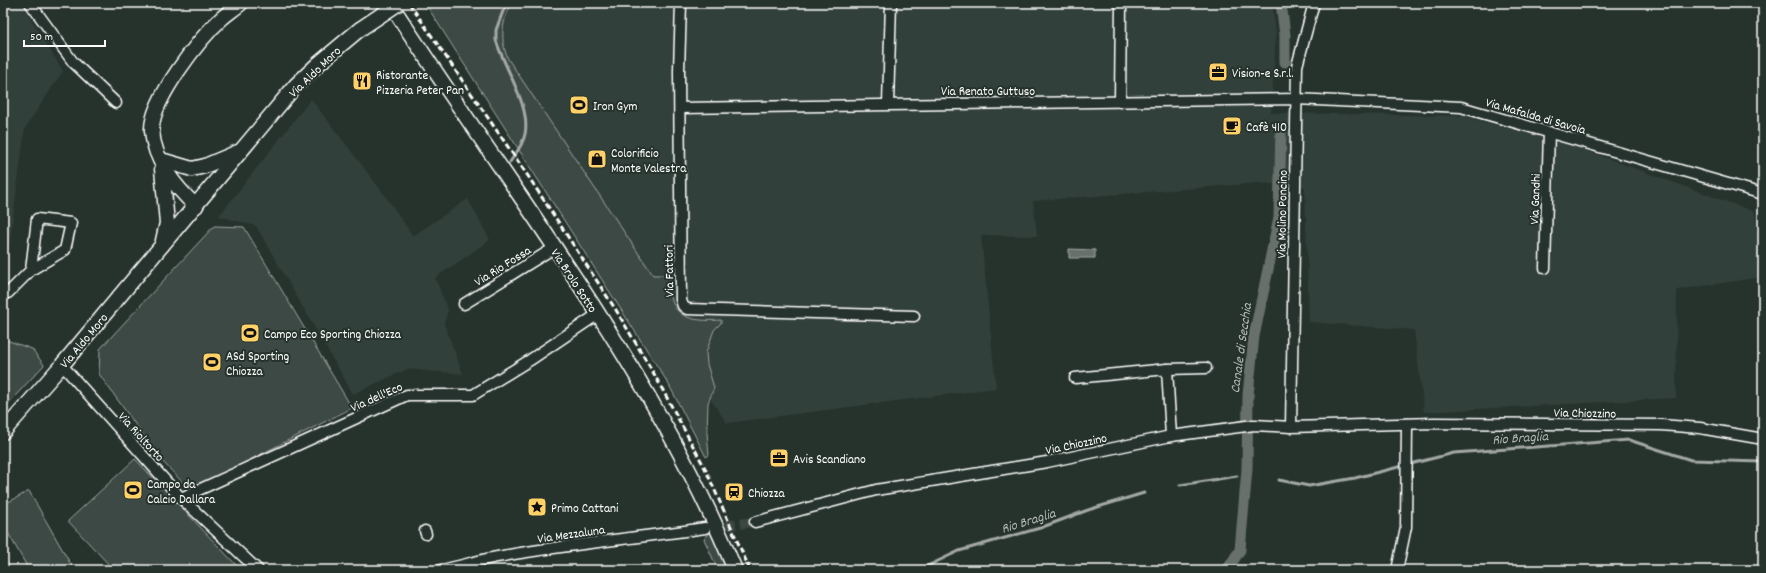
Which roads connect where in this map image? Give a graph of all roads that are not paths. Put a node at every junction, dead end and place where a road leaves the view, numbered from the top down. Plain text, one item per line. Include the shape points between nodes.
1 (30, 3) edge
2 (241, 3) edge
3 (390, 3) edge
4 (399, 3) edge
5 (681, 3) edge
6 (891, 3) edge
7 (1121, 3) edge
8 (1314, 3) edge
9 (1296, 99) junction
10 (1120, 102) junction
11 (116, 103) dead end
12 (888, 104) junction
13 (680, 108) junction
14 (1549, 132) junction
15 (242, 151) junction
16 (161, 160) junction
17 (1763, 194) edge
18 (196, 206) junction
19 (162, 246) junction
20 (554, 248) junction
21 (1545, 268) dead end
22 (31, 270) junction
23 (3, 293) edge
24 (464, 304) dead end
25 (598, 314) junction
26 (914, 316) dead end
27 (62, 365) junction
28 (1206, 368) dead end
29 (1167, 369) junction
30 (1075, 378) dead end
31 (1407, 424) junction
32 (1291, 427) junction
33 (3, 432) edge
34 (1171, 436) junction
35 (1763, 439) edge
36 (181, 498) junction
37 (755, 522) tunnel mouth
38 (705, 528) tunnel mouth
39 (258, 570) edge
40 (441, 570) edge
41 (736, 570) edge
42 (1397, 570) edge

1 - 11 street via 72,62
2 - 16 main road, Via Aldo Moro via 204,37 169,85 156,109 152,130
3 - 20 main road, Via Brolo Sotto
4 - 15 main road, Via Aldo Moro, bridge via 360,29 317,64 296,85
5 - 13 street, Via Fattori
6 - 12 street
7 - 10 street
8 - 9 street, Via Molino Poncino via 1297,66
9 - 10 street, Via Renato Guttuso
9 - 14 street, Via Mafalda di Savoia via 1461,107
9 - 32 street, Via Molino Poncino
10 - 12 street, Via Renato Guttuso
12 - 13 street, Via Renato Guttuso
13 - 26 street, Via Fattori via 680,286 683,306 687,309 734,312
14 - 17 street, Via Mafalda di Savoia
14 - 21 street, Via Gandhi
15 - 16 main road, Via Aldo Moro via 192,169
15 - 18 main road, Via Aldo Moro
16 - 18 main road via 178,173
16 - 19 main road, Via Aldo Moro via 167,223
18 - 19 main road, Via Aldo Moro
19 - 27 main road, Via Aldo Moro
20 - 24 street, Via Rio Fossa
20 - 25 main road, Via Brolo Sotto
22 - 22 street via 65,250 71,223 37,219
22 - 23 street via 8,293
25 - 36 street, Via dell'Eco via 473,395 407,395
25 - 41 main road, Via Brolo Sotto via 685,460 718,526
27 - 33 main road, Via Aldo Moro
27 - 36 street, Via Rioltorto
28 - 29 street
29 - 30 street
29 - 34 street
31 - 32 street, Via Chiozzino
31 - 35 street, Via Chiozzino via 1661,425 1700,428
31 - 42 street via 1406,527
32 - 34 street, Via Chiozzino via 1254,425
34 - 37 street, Via Chiozzino via 1047,462 876,490
36 - 39 street, Via Rioltorto
38 - 40 street, Via Mezzaluna via 502,556

